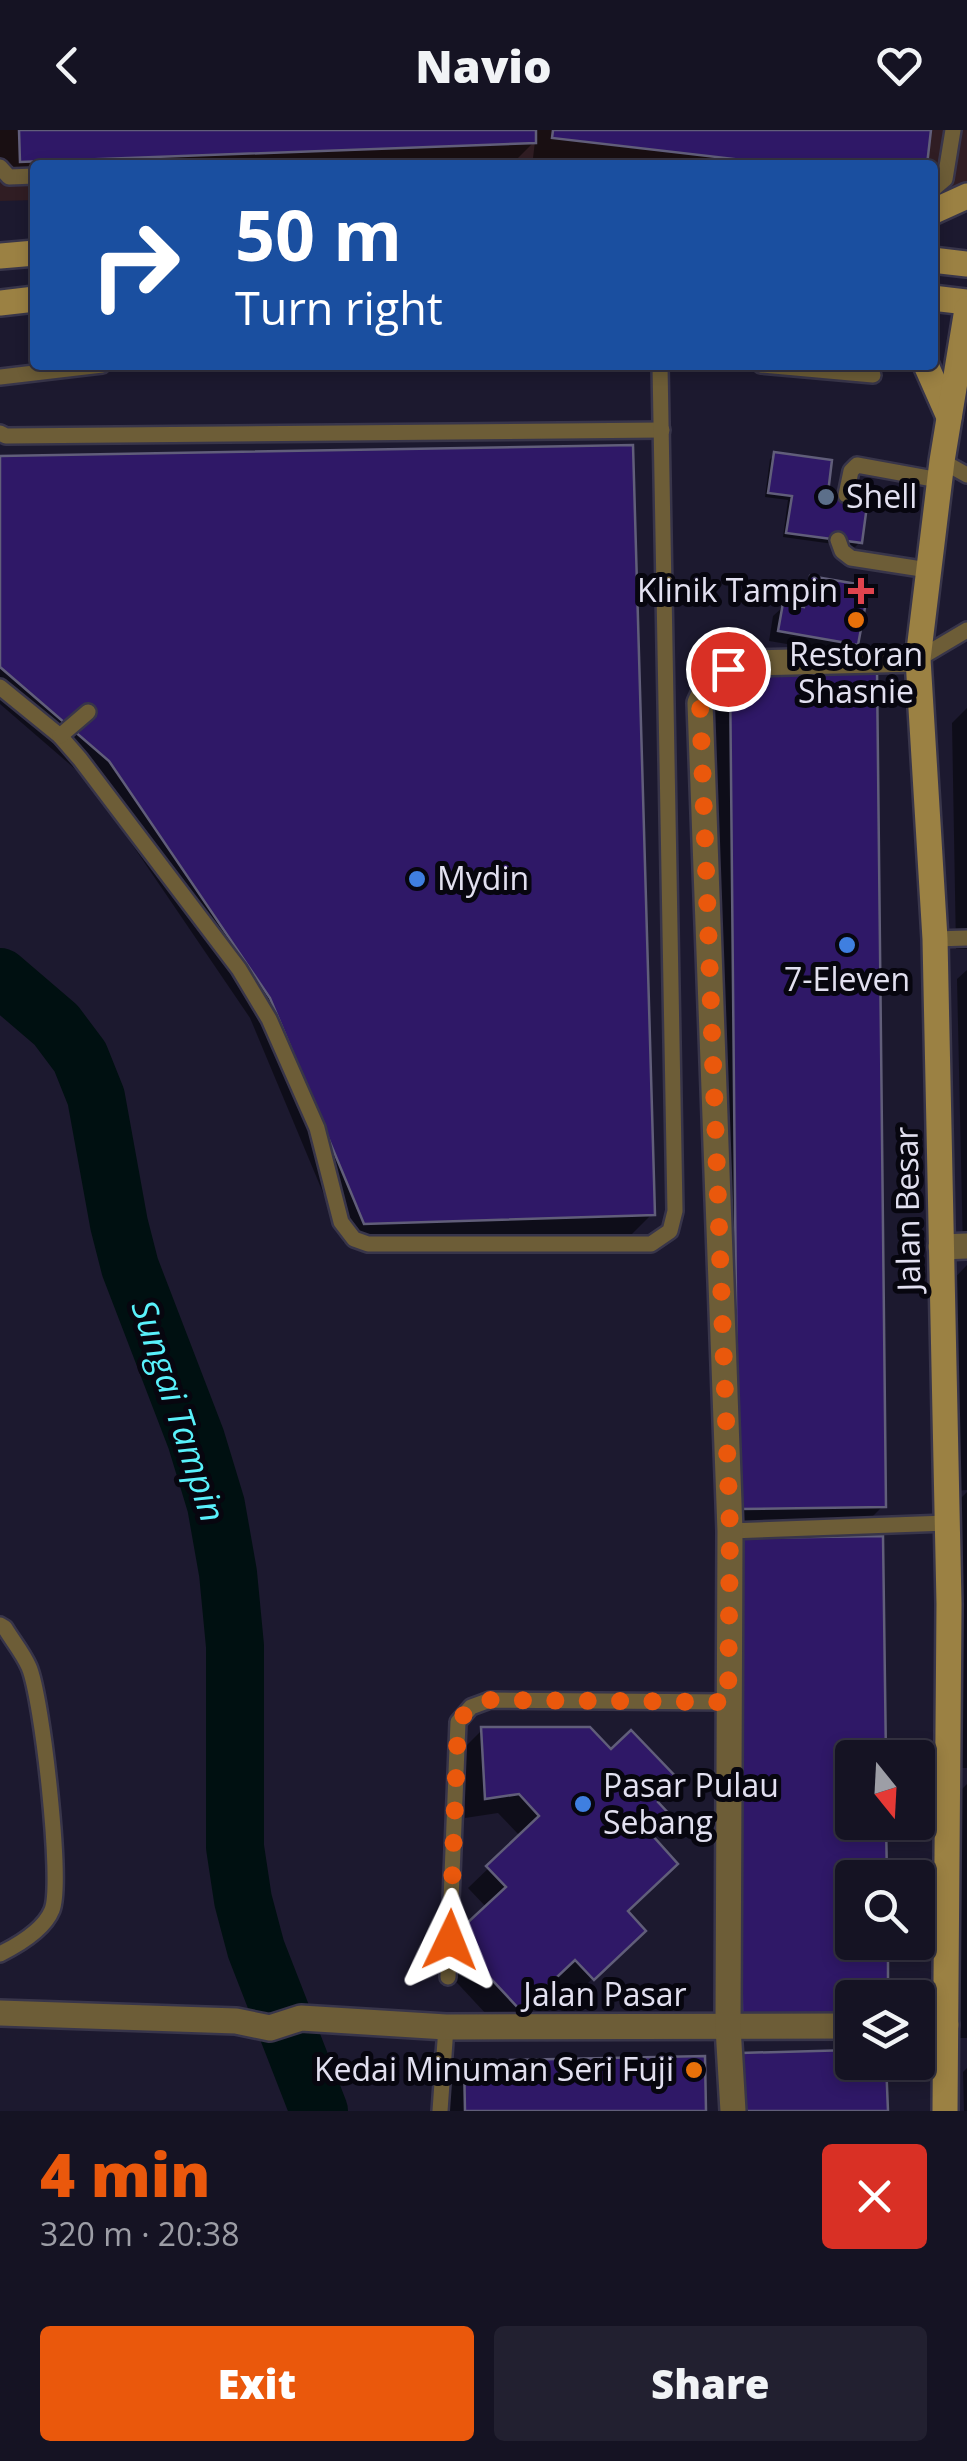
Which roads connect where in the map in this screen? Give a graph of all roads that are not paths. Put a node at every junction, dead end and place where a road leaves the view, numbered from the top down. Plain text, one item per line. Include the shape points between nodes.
1 (952, 130) edge
2 (0, 168) edge
3 (30, 176) edge
4 (938, 185) edge
5 (967, 196) edge
6 (938, 209) edge
7 (30, 253) edge
8 (0, 256) edge
9 (938, 261) edge
10 (967, 264) edge
11 (938, 299) edge
12 (30, 300) edge
13 (0, 303) edge
14 (967, 306) edge
15 (60, 370) edge
16 (660, 370) edge
17 (816, 370) edge
18 (929, 370) edge
19 (872, 375) dead end
20 (0, 377) edge
21 (958, 418) edge
22 (662, 430) junction
23 (0, 432) edge
24 (940, 471) junction
25 (967, 475) edge
26 (846, 495) dead end
27 (838, 540) dead end
28 (928, 570) junction
29 (967, 630) edge
30 (918, 659) junction
31 (0, 687) edge
32 (88, 712) dead end
33 (60, 736) junction
34 (935, 938) junction
35 (967, 938) edge
36 (954, 1247) edge
37 (956, 1479) edge
38 (947, 1524) junction
39 (730, 1530) junction
40 (0, 1626) edge
41 (728, 1702) junction
42 (958, 1758) edge
43 (0, 1954) edge
44 (448, 1977) dead end
45 (0, 2013) edge
46 (935, 2024) edge
47 (946, 2024) junction
48 (835, 2026) edge
49 (446, 2027) junction
50 (728, 2027) junction
51 (440, 2110) edge
52 (733, 2111) edge
53 (945, 2111) edge

1 - 4 lane via 945,179
2 - 3 lane via 10,177
5 - 6 street
7 - 8 street
9 - 10 street
11 - 14 street
12 - 13 street
14 - 21 street, Jalan Besar
15 - 20 lane
16 - 22 lane
17 - 19 lane
18 - 21 street
21 - 24 street, Jalan Besar
22 - 23 lane
22 - 33 lane via 675,1210 670,1231 651,1244 354,1239 341,1222 317,1128 240,969
24 - 25 lane
24 - 26 lane via 857,466
24 - 28 street, Jalan Besar
27 - 28 lane via 852,558
28 - 30 street, Jalan Besar
29 - 30 lane
30 - 34 street, Jalan Besar
30 - 39 street via 747,663 710,680 700,703
31 - 33 lane
32 - 33 lane
34 - 35 lane
34 - 36 street, Jalan Besar
36 - 37 street, Jalan Besar
37 - 38 street, Jalan Besar
38 - 39 lane
38 - 42 street, Jalan Besar
39 - 41 street
40 - 43 lane via 30,1668 47,1761 55,1884 53,1908 42,1924
41 - 44 lane via 490,1700 471,1706 458,1722
41 - 50 street
42 - 47 street, Jalan Besar
45 - 49 street, Jalan Pasar via 236,2021 270,2028 300,2018
46 - 47 street
47 - 53 street, Jalan Besar
48 - 50 street, Jalan Pasar
49 - 50 street, Jalan Pasar
49 - 51 lane
50 - 52 street

